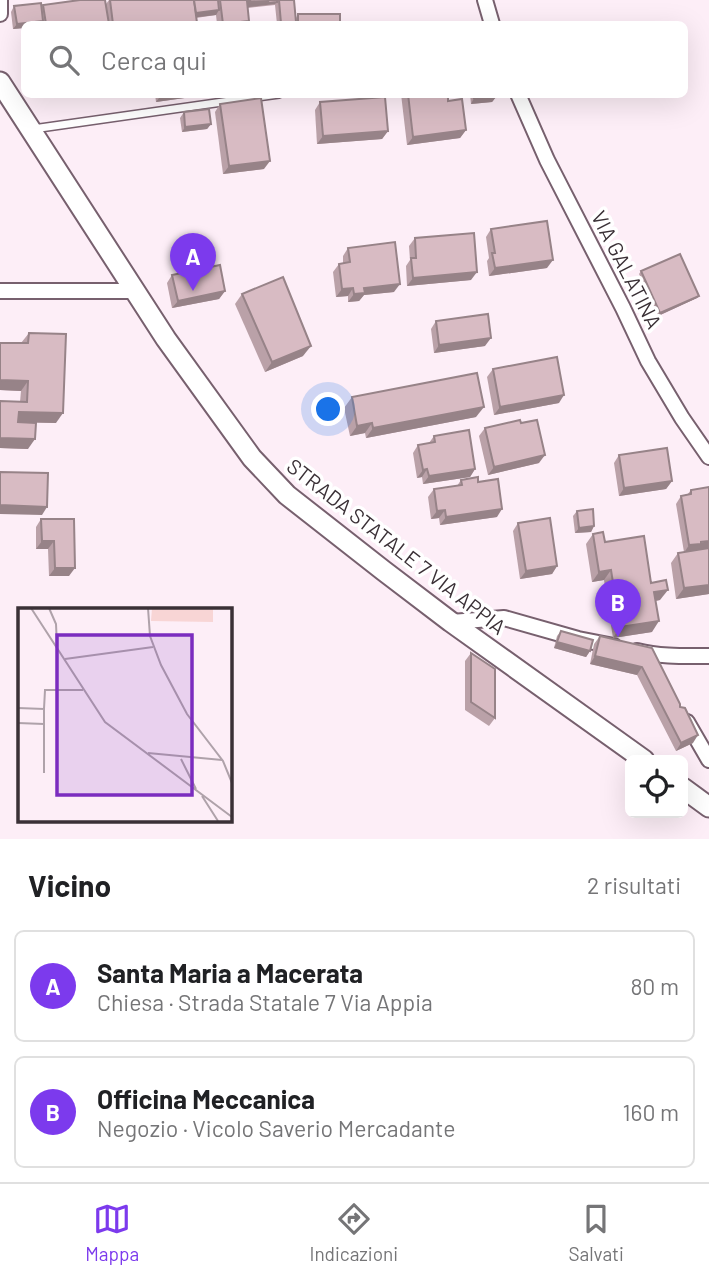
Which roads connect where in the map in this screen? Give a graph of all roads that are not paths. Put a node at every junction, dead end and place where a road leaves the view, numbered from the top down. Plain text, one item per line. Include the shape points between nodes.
1 (0, 0) edge
2 (485, 0) edge
3 (0, 15) edge
4 (491, 21) edge
5 (0, 82) edge
6 (251, 98) edge
7 (520, 98) edge
8 (30, 130) junction
9 (134, 290) junction
10 (0, 291) edge
11 (709, 457) edge
12 (452, 622) junction
13 (709, 656) edge
14 (682, 713) edge
15 (637, 755) edge
16 (709, 760) edge
17 (688, 792) edge
18 (709, 807) edge

1 - 3 street
2 - 4 street
5 - 8 main road, STRADA STATALE 7 VIA APPIA
6 - 8 lane
7 - 11 street, VIA GALATINA via 648,360
8 - 9 main road, STRADA STATALE 7 VIA APPIA
9 - 10 street
9 - 12 main road, STRADA STATALE 7 VIA APPIA via 252,458 287,495
12 - 13 street via 504,618 652,660
12 - 15 main road, STRADA STATALE 7 VIA APPIA
14 - 16 street
17 - 18 main road

